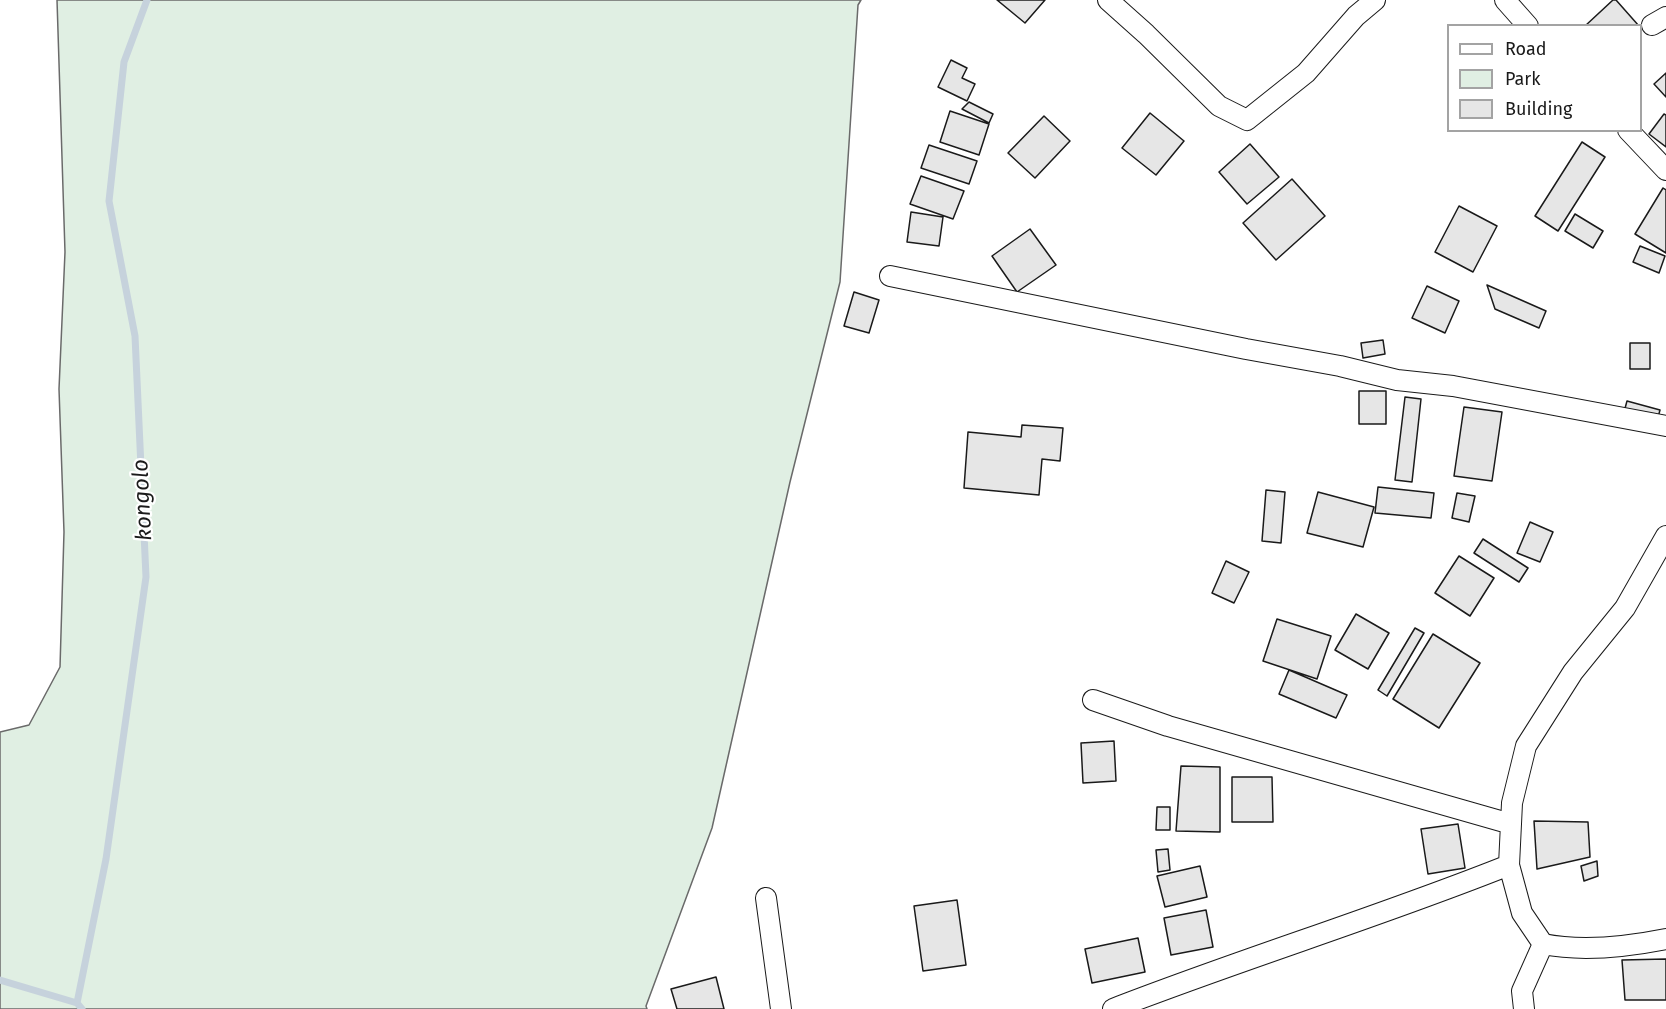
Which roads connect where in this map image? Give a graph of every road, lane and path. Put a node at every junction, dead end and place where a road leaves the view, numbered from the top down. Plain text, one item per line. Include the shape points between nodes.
1 (1108, 0) edge
2 (1375, 0) edge
3 (1505, 0) edge
4 (1526, 24) edge
5 (1630, 132) edge
6 (1666, 170) edge
7 (890, 276) dead end
8 (1666, 426) edge
9 (1666, 536) edge
10 (1093, 700) dead end
11 (1511, 824) junction
12 (1509, 865) junction
13 (766, 898) dead end
14 (1666, 939) edge
15 (1543, 944) junction
16 (781, 1009) edge
17 (1113, 1009) edge
18 (1524, 1009) edge

1 - 2 street via 1219,106 1247,120 1306,73
3 - 4 street
5 - 6 street
7 - 8 street via 1397,380 1453,386
9 - 11 street via 1625,608 1573,672 1526,746
10 - 11 street via 1168,726
11 - 12 street
12 - 15 street via 1522,913
12 - 17 street
13 - 16 street
14 - 15 street via 1570,949
15 - 18 street via 1522,991

